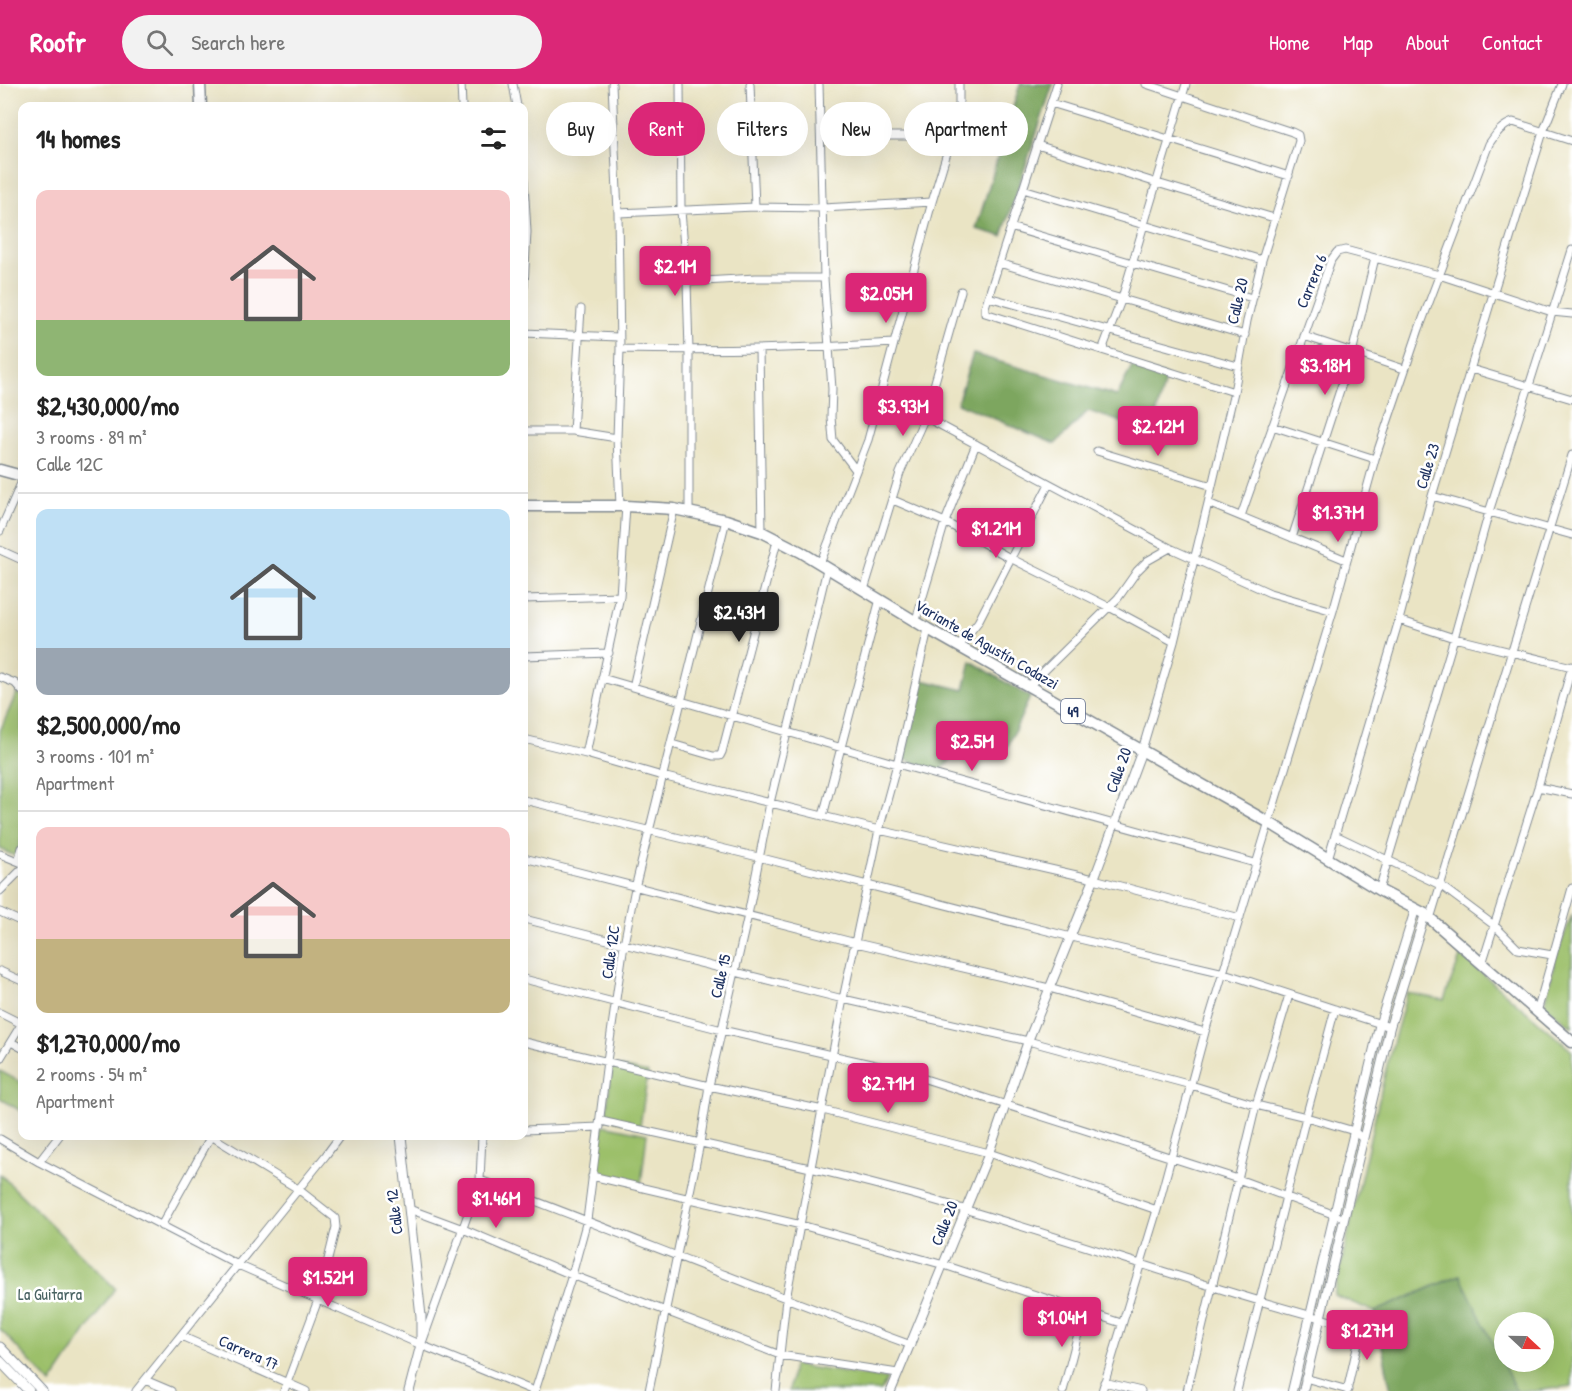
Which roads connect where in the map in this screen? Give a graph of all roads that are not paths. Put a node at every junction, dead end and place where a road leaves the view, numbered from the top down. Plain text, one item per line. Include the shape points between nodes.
1 (200, 84) edge
2 (461, 84) edge
3 (513, 84) edge
4 (612, 84) edge
5 (680, 84) edge
6 (750, 84) edge
7 (819, 84) edge
8 (959, 84) edge
9 (1057, 84) edge
10 (1146, 84) edge
11 (1186, 84) edge
12 (1563, 84) edge
13 (1183, 97) junction
14 (201, 102) edge
15 (462, 102) edge
16 (516, 102) edge
17 (820, 102) edge
18 (959, 102) edge
19 (1051, 103) junction
20 (1543, 132) junction
21 (1169, 140) junction
22 (1572, 141) edge
23 (1038, 144) junction
24 (822, 156) edge
25 (945, 156) edge
26 (1288, 176) junction
27 (1157, 183) junction
28 (1023, 189) junction
29 (932, 202) junction
30 (755, 207) junction
31 (823, 208) junction
32 (681, 211) junction
33 (618, 213) junction
34 (1274, 218) junction
35 (1144, 225) junction
36 (1010, 227) junction
37 (1572, 250) edge
38 (1375, 258) junction
39 (1262, 260) junction
40 (999, 263) junction
41 (1132, 264) junction
42 (1438, 274) junction
43 (824, 278) junction
44 (687, 282) junction
45 (960, 291) dead end
46 (1492, 294) junction
47 (988, 297) junction
48 (1122, 298) junction
49 (1252, 298) junction
50 (581, 309) dead end
51 (1552, 312) junction
52 (1572, 314) edge
53 (1111, 330) junction
54 (528, 333) edge
55 (580, 335) junction
56 (1245, 335) junction
57 (1304, 336) junction
58 (618, 337) junction
59 (894, 343) junction
60 (828, 347) junction
61 (620, 349) junction
62 (759, 349) junction
63 (1105, 350) junction
64 (689, 351) junction
65 (1352, 353) junction
66 (1238, 366) junction
67 (1404, 369) junction
68 (1471, 369) junction
69 (1529, 387) junction
70 (1234, 392) junction
71 (1572, 399) edge
72 (925, 417) junction
73 (1272, 426) junction
74 (528, 431) edge
75 (573, 431) junction
76 (617, 438) junction
77 (1323, 441) junction
78 (976, 444) junction
79 (1097, 451) dead end
80 (1572, 455) edge
81 (1375, 459) junction
82 (855, 469) junction
83 (0, 470) edge
84 (18, 475) edge
85 (1049, 484) junction
86 (1212, 486) junction
87 (18, 490) edge
88 (1432, 496) junction
89 (893, 500) junction
90 (1208, 503) junction
91 (528, 506) edge
92 (623, 506) junction
93 (674, 509) junction
94 (689, 511) junction
95 (1489, 512) junction
96 (1241, 516) junction
97 (726, 520) junction
98 (945, 522) junction
99 (1549, 528) junction
100 (0, 531) edge
101 (762, 532) junction
102 (1572, 535) edge
103 (1292, 538) junction
104 (777, 541) junction
105 (1170, 548) junction
106 (0, 550) edge
107 (18, 558) edge
108 (1010, 558) junction
109 (1193, 559) junction
110 (1346, 560) junction
111 (824, 567) junction
112 (864, 590) junction
113 (620, 596) junction
114 (528, 598) edge
115 (880, 599) junction
116 (1109, 607) junction
117 (1333, 610) junction
118 (916, 620) junction
119 (1399, 620) junction
120 (928, 628) junction
121 (1454, 638) junction
122 (1174, 642) junction
123 (959, 646) junction
124 (609, 653) junction
125 (1511, 653) junction
126 (528, 656) edge
127 (1572, 667) edge
128 (0, 677) edge
129 (602, 678) junction
130 (18, 686) edge
131 (1029, 686) junction
132 (633, 687) junction
133 (682, 702) junction
134 (733, 717) junction
135 (786, 731) junction
136 (528, 740) edge
137 (672, 744) junction
138 (842, 747) junction
139 (1142, 750) junction
140 (586, 754) junction
141 (897, 764) junction
142 (662, 776) junction
143 (1538, 787) junction
144 (1572, 794) edge
145 (528, 801) edge
146 (770, 803) junction
147 (823, 816) junction
148 (1268, 822) junction
149 (1114, 824) junction
150 (879, 830) junction
151 (648, 831) junction
152 (1335, 836) junction
153 (0, 854) edge
154 (758, 856) junction
155 (528, 859) edge
156 (1328, 859) junction
157 (18, 861) edge
158 (1388, 861) junction
159 (1255, 863) junction
160 (18, 873) edge
161 (1094, 879) junction
162 (1440, 885) junction
163 (867, 886) junction
164 (635, 888) junction
165 (1572, 888) edge
166 (1378, 890) junction
167 (0, 891) edge
168 (0, 912) edge
169 (748, 915) junction
170 (1423, 915) junction
171 (1240, 918) junction
172 (18, 920) edge
173 (528, 920) edge
174 (1495, 926) junction
175 (1071, 937) junction
176 (624, 944) junction
177 (856, 944) junction
178 (1552, 956) junction
179 (1482, 964) junction
180 (0, 971) edge
181 (734, 972) junction
182 (1224, 973) junction
183 (18, 979) edge
184 (528, 980) edge
185 (1049, 988) junction
186 (1289, 995) junction
187 (843, 999) junction
188 (617, 1003) junction
189 (1335, 1009) junction
190 (1537, 1011) junction
191 (0, 1013) edge
192 (18, 1021) edge
193 (1380, 1023) junction
194 (1390, 1027) junction
195 (722, 1030) junction
196 (18, 1031) edge
197 (1205, 1032) junction
198 (1028, 1041) junction
199 (12, 1042) junction
200 (1572, 1042) edge
201 (528, 1043) edge
202 (18, 1046) edge
203 (833, 1055) junction
204 (0, 1059) edge
205 (607, 1061) junction
206 (1191, 1085) junction
207 (709, 1086) junction
208 (1005, 1104) junction
209 (1256, 1105) junction
210 (823, 1110) junction
211 (1306, 1117) junction
212 (600, 1124) junction
213 (528, 1130) edge
214 (1354, 1131) junction
215 (0, 1139) edge
216 (1363, 1139) junction
217 (56, 1140) edge
218 (209, 1140) edge
219 (218, 1140) edge
220 (337, 1140) edge
221 (400, 1140) edge
222 (482, 1140) edge
223 (700, 1143) junction
224 (989, 1153) junction
225 (1171, 1158) junction
226 (39, 1162) junction
227 (812, 1168) junction
228 (592, 1176) junction
229 (1238, 1179) junction
230 (480, 1180) junction
231 (298, 1189) junction
232 (1287, 1196) junction
233 (688, 1198) junction
234 (409, 1209) junction
235 (966, 1209) junction
236 (1157, 1210) junction
237 (1340, 1216) junction
238 (587, 1220) junction
239 (801, 1225) junction
240 (161, 1226) junction
241 (463, 1229) junction
242 (677, 1254) junction
243 (1140, 1264) junction
244 (238, 1265) junction
245 (944, 1265) junction
246 (572, 1275) junction
247 (1213, 1287) junction
248 (786, 1299) junction
249 (318, 1300) junction
250 (1259, 1302) junction
251 (667, 1311) junction
252 (1084, 1311) junction
253 (1309, 1316) junction
254 (1320, 1318) junction
255 (1121, 1323) junction
256 (181, 1336) junction
257 (911, 1344) junction
258 (421, 1345) junction
259 (0, 1347) edge
260 (780, 1355) junction
261 (0, 1360) edge
262 (898, 1373) junction
263 (1305, 1378) junction
264 (145, 1380) junction
265 (1104, 1382) junction
266 (285, 1387) edge
267 (1348, 1390) edge
268 (29, 1391) edge
269 (42, 1391) edge
270 (136, 1391) edge
271 (171, 1391) edge
272 (306, 1391) edge
273 (409, 1391) edge
274 (535, 1391) edge
275 (649, 1391) edge
276 (776, 1391) edge
277 (891, 1391) edge
278 (1063, 1391) edge
279 (1102, 1391) edge
280 (1141, 1391) edge
281 (1187, 1391) edge
282 (1237, 1391) edge
283 (1292, 1391) edge
284 (1303, 1391) edge

1 - 14 main road
2 - 15 street
3 - 16 street
4 - 33 street
5 - 32 street
6 - 30 street
7 - 17 street
8 - 18 street, Calle 15
9 - 19 street
10 - 13 street
11 - 13 street
12 - 20 street, Calle 23
13 - 21 street
13 - 26 street, Calle 20 via 1298,135
19 - 21 street
19 - 23 street
20 - 22 street
20 - 42 street via 1513,122 1493,137
20 - 46 street, Calle 23
21 - 26 street
21 - 27 street
23 - 27 street
23 - 28 street
24 - 31 street
25 - 29 street, Calle 15
26 - 34 street, Calle 20
27 - 34 street
27 - 35 street
28 - 35 street
28 - 36 street
29 - 31 street
29 - 59 street, Calle 15
30 - 31 street
30 - 32 street
31 - 43 street
32 - 33 street
32 - 44 street
33 - 58 street
34 - 39 street, Calle 20
35 - 39 street
35 - 41 street
36 - 40 street
36 - 41 street
37 - 51 street
38 - 42 street, Carrera 6
38 - 57 street, Carrera 6 via 1345,250 1337,252
38 - 65 street
39 - 49 street, Calle 20
40 - 47 street
40 - 48 street
41 - 48 street
41 - 49 street
42 - 46 street, Carrera 6
42 - 67 street
43 - 44 street
43 - 60 street
44 - 64 street
45 - 72 street
46 - 51 street, Carrera 6
46 - 68 street, Calle 23
47 - 53 street
47 - 63 street via 987,315
48 - 53 street
48 - 56 street
49 - 56 street, Calle 20
50 - 55 street
51 - 52 street, Carrera 6
51 - 69 street
53 - 63 street
53 - 66 street
54 - 55 street
55 - 58 street
55 - 75 street
56 - 66 street, Calle 20
57 - 65 street
57 - 73 street, Carrera 6
58 - 61 street
59 - 60 street
59 - 82 street, Calle 15 via 868,440
60 - 62 street
60 - 82 street via 833,440
61 - 64 street
61 - 76 street
62 - 64 street
62 - 101 street
63 - 70 street
64 - 94 street
65 - 67 street
65 - 77 street
66 - 70 street, Calle 20
67 - 81 street
68 - 69 street
68 - 88 street, Calle 23
69 - 71 street
69 - 95 street
70 - 86 street, Calle 20
72 - 78 street
72 - 89 street via 900,473
73 - 77 street
73 - 96 street, Carrera 6
74 - 75 street
75 - 76 street
76 - 92 street
77 - 81 street
77 - 103 street
78 - 85 street
78 - 98 street
79 - 86 street
80 - 99 street
81 - 110 street
82 - 111 street, Calle 15
83 - 84 main road
85 - 105 street
85 - 108 street
86 - 90 street, Calle 20
87 - 100 street
88 - 95 street
88 - 119 street, Calle 23
89 - 98 street
89 - 112 street
90 - 96 street
90 - 109 street, Calle 20
91 - 92 main road, Variante de Agustín Codazzi / 49
92 - 93 main road, Variante de Agustín Codazzi / 49
92 - 113 street
93 - 94 main road, Variante de Agustín Codazzi / 49
93 - 132 street
94 - 97 main road, Variante de Agustín Codazzi / 49
95 - 99 street
95 - 121 street
96 - 103 street
97 - 101 main road, Variante de Agustín Codazzi / 49
97 - 133 street, Calle 12C
98 - 108 street
98 - 118 street
99 - 102 street
99 - 125 street
101 - 104 main road, Variante de Agustín Codazzi / 49
103 - 110 street
104 - 111 main road, Variante de Agustín Codazzi / 49
104 - 134 street
105 - 109 street
105 - 116 street via 1147,561
106 - 107 street
108 - 116 street
108 - 123 street via 978,622
109 - 117 street via 1270,593
109 - 122 street, Calle 20
110 - 117 street
111 - 112 main road, Variante de Agustín Codazzi / 49
111 - 135 street, Calle 15
112 - 115 main road, Variante de Agustín Codazzi / 49
113 - 114 street
113 - 124 street
115 - 118 main road, Variante de Agustín Codazzi / 49
115 - 138 street
116 - 122 street
116 - 131 street
117 - 148 street
118 - 120 main road, Variante de Agustín Codazzi / 49
119 - 121 street
119 - 152 street, Calle 23
120 - 123 main road, Variante de Agustín Codazzi / 49
120 - 141 street
121 - 125 street
121 - 158 street
122 - 139 street, Calle 20
123 - 131 main road, Variante de Agustín Codazzi / 49
124 - 126 street
124 - 129 street
125 - 127 street
125 - 162 street
127 - 143 street
128 - 130 street
129 - 132 street
129 - 140 street
131 - 139 main road, Variante de Agustín Codazzi / 49
132 - 133 street
133 - 134 street
133 - 137 street, Calle 12C
134 - 135 street
134 - 137 street via 720,756
135 - 138 street
135 - 146 street, Calle 15
136 - 140 street
137 - 142 street, Calle 12C
138 - 141 street
138 - 147 street
139 - 148 main road, Variante de Agustín Codazzi / 49
139 - 149 street, Calle 20
140 - 142 street
141 - 149 street
141 - 150 street
142 - 146 street
142 - 151 street, Calle 12C
143 - 144 street
143 - 174 street
145 - 151 street
146 - 147 street
146 - 154 street, Calle 15
147 - 150 street
148 - 156 main road, Variante de Agustín Codazzi / 49
148 - 159 street
149 - 159 street
149 - 161 street, Calle 20
150 - 161 street
150 - 163 street
151 - 154 street
151 - 164 street, Calle 12C
152 - 156 street, Calle 23
152 - 158 street
153 - 157 street
154 - 163 street
154 - 169 street, Calle 15
155 - 164 street
156 - 166 main road, Variante de Agustín Codazzi / 49
158 - 162 street
158 - 166 street
159 - 171 street
160 - 167 street
161 - 171 street
161 - 175 street, Calle 20
162 - 170 street
162 - 174 street
163 - 175 street
163 - 177 street
164 - 169 street
164 - 176 street, Calle 12C
165 - 178 street
166 - 170 main road, Variante de Agustín Codazzi / 49
168 - 172 street
169 - 177 street
169 - 181 street, Calle 15
170 - 179 main road, Variante de Agustín Codazzi / 49
170 - 193 street
170 - 194 street
171 - 182 street
173 - 176 street
174 - 178 street via 1518,949
174 - 179 street
175 - 182 street
175 - 185 street, Calle 20
176 - 181 street
176 - 188 street, Calle 12C
177 - 185 street
177 - 187 street
178 - 190 street
179 - 190 main road, Variante de Agustín Codazzi / 49
180 - 183 street
181 - 187 street
181 - 195 street, Calle 15
182 - 186 street
182 - 197 street
184 - 188 street
185 - 197 street
185 - 198 street, Calle 20
186 - 189 street
186 - 209 street
187 - 198 street
187 - 203 street
188 - 195 street
188 - 205 street, Calle 12C
189 - 193 street
189 - 211 street
190 - 200 main road, Variante de Agustín Codazzi / 49
191 - 192 street
193 - 194 street
193 - 214 street
194 - 216 street
195 - 203 street
195 - 207 street, Calle 15
196 - 199 street
197 - 206 street
198 - 206 street
198 - 208 street, Calle 20
199 - 202 street
199 - 204 street
201 - 205 street
203 - 208 street via 897,1070
203 - 210 street
205 - 207 street
205 - 212 street, Calle 12C
206 - 209 street
206 - 225 street
207 - 210 street
207 - 223 street, Calle 15
208 - 224 street, Calle 20
208 - 225 street
209 - 211 street
209 - 229 street
210 - 224 street
210 - 227 street
211 - 214 street
211 - 232 street
212 - 213 street
212 - 223 street
212 - 228 street, Calle 12C
214 - 216 street
214 - 237 street
215 - 226 street
216 - 237 street
217 - 226 street
218 - 240 street
219 - 231 street
220 - 231 street
221 - 234 main road, Calle 12
222 - 230 street
223 - 227 street
223 - 233 street, Calle 15
224 - 235 street, Calle 20
224 - 236 street
225 - 229 street
225 - 236 street
226 - 240 street
227 - 235 street
227 - 239 street
228 - 233 street
228 - 238 street, Calle 12C
229 - 232 street
229 - 247 street
230 - 238 street
230 - 241 street
231 - 244 street
231 - 249 street via 334,1218 336,1227
232 - 237 street
232 - 250 street
233 - 239 street
233 - 242 street, Calle 15
234 - 241 street
234 - 258 main road, Calle 12 via 422,1316
235 - 243 street
235 - 245 street, Calle 20
236 - 243 street
237 - 253 street
237 - 254 street
238 - 242 street
238 - 246 street, Calle 12C
239 - 245 street
239 - 248 street
240 - 244 street
241 - 246 street
241 - 258 street
242 - 248 street
242 - 251 street, Calle 15
243 - 247 street
243 - 255 street
244 - 249 street
244 - 256 street
245 - 252 street
245 - 257 street, Calle 20
246 - 251 street
246 - 274 street, Calle 12C
247 - 250 street
247 - 281 street
248 - 257 street
248 - 260 street
249 - 258 street
249 - 266 street
250 - 253 street
250 - 282 street
251 - 260 street
251 - 275 street, Calle 15
252 - 255 street
252 - 278 street
253 - 254 street
253 - 283 street
254 - 263 street
254 - 267 street via 1359,1330
255 - 265 street
256 - 264 street
256 - 266 street, Carrera 17
257 - 262 street, Calle 20
258 - 273 main road, Calle 12
258 - 274 street
259 - 269 main road
260 - 262 street
260 - 276 street
261 - 268 main road
262 - 277 street, Calle 20
263 - 267 street
263 - 284 street
264 - 270 street
264 - 271 street
265 - 279 street
265 - 280 street
266 - 272 street, Carrera 17

